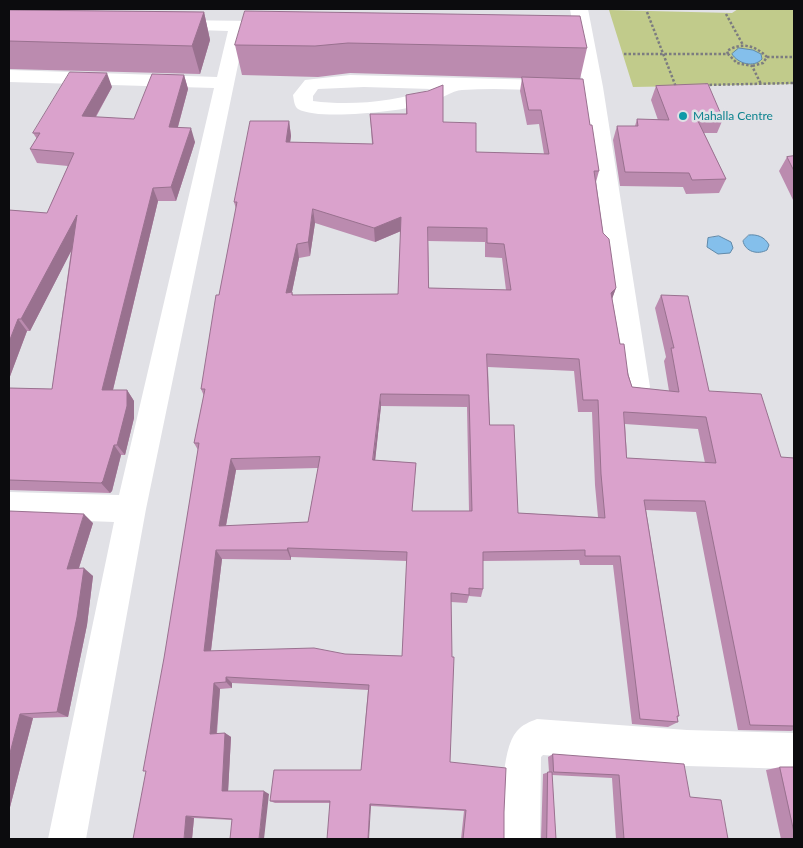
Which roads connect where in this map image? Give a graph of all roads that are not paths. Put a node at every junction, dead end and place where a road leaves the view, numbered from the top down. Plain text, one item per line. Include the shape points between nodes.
1 (575, 21) edge
2 (148, 25) edge
3 (238, 25) junction
4 (268, 26) edge
5 (9, 76) edge
6 (224, 83) junction
7 (454, 84) junction
8 (593, 87) junction
9 (638, 387) edge
10 (9, 505) edge
11 (131, 509) junction
12 (794, 751) edge
13 (67, 839) edge
14 (521, 839) edge

1 - 8 street
2 - 3 street
3 - 4 street
3 - 6 street
5 - 6 street
6 - 11 street
7 - 7 street via 439,94 400,106 314,107 304,104 303,95 312,84 325,82
7 - 8 street
8 - 9 street
10 - 11 street
11 - 13 street
12 - 14 street via 687,748 537,737 523,756

